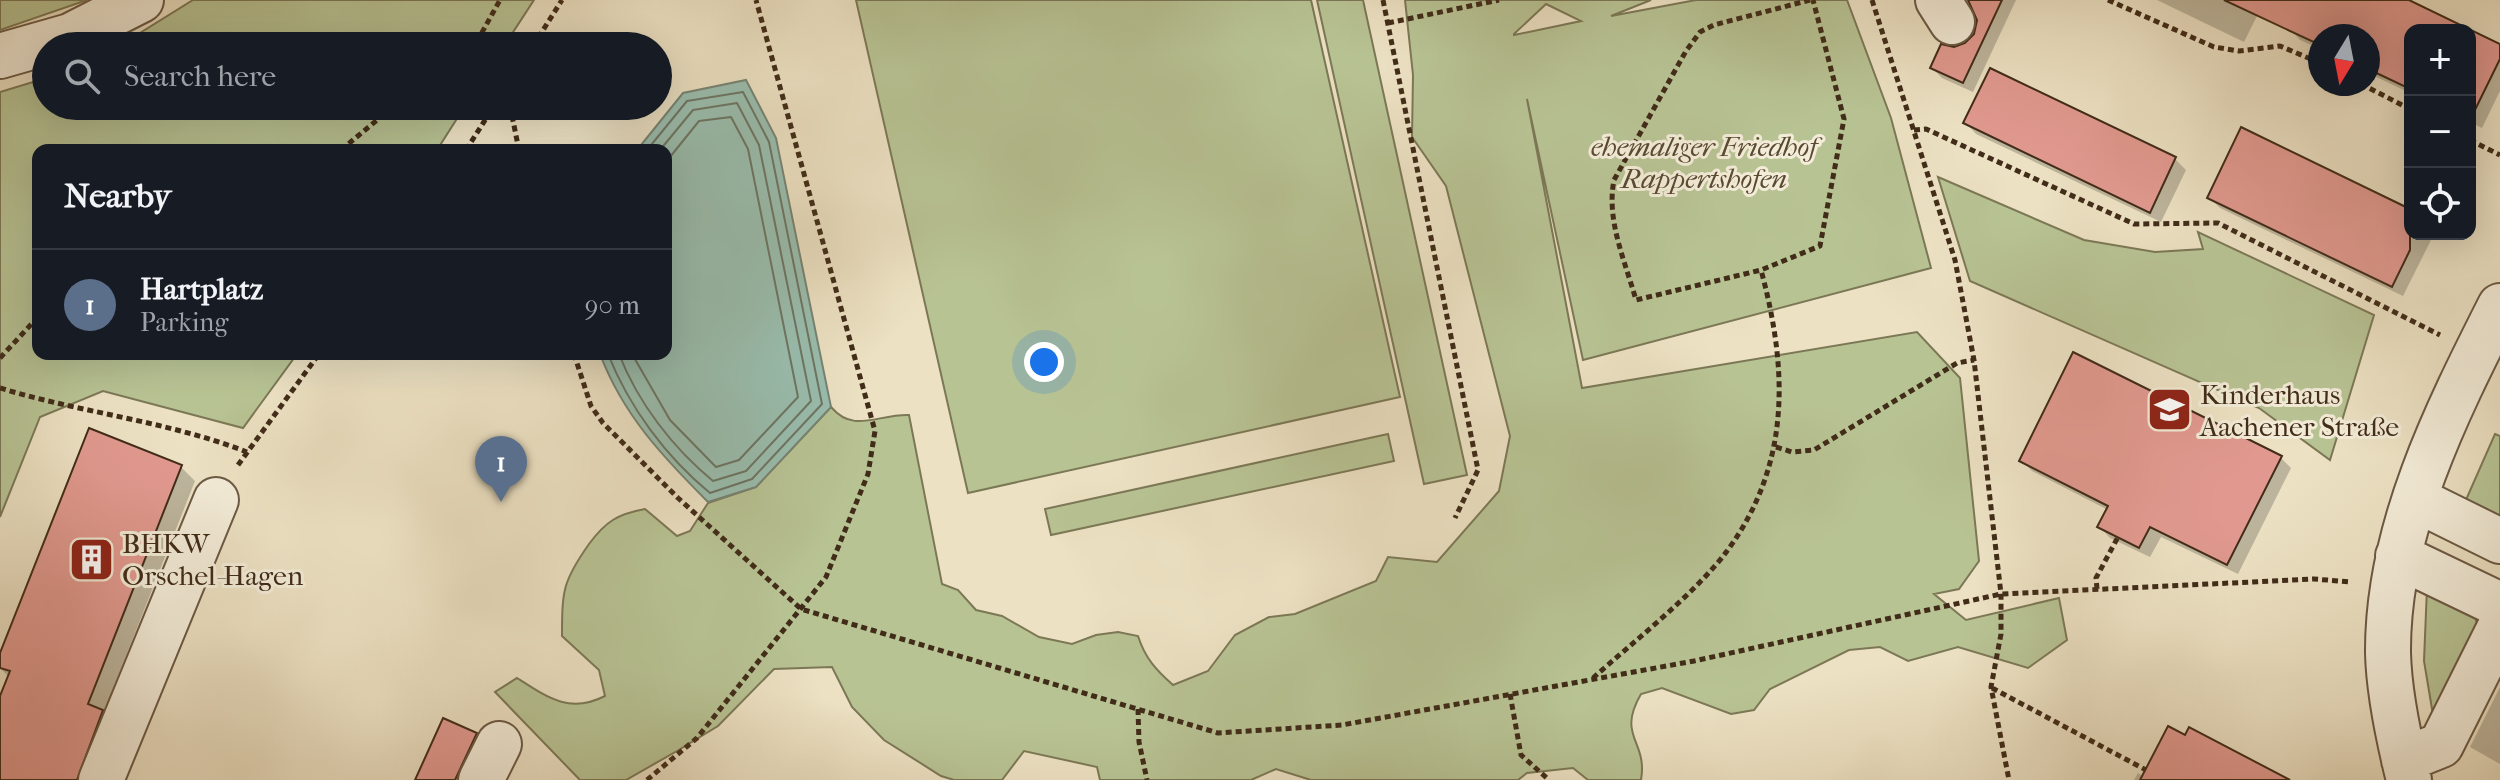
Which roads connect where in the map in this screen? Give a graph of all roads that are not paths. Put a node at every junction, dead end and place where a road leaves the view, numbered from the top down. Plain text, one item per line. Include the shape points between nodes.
1 (141, 0) edge
2 (78, 32) edge
3 (32, 47) edge
4 (0, 56) edge
5 (2500, 306) edge
6 (2488, 361) edge
7 (2415, 499) junction
8 (216, 500) road end
9 (2500, 541) edge
10 (2395, 571) junction
11 (2500, 605) edge
12 (2500, 627) edge
13 (2407, 770) edge
14 (106, 778) edge

1 - 2 street
3 - 4 street
5 - 6 street
6 - 7 street
7 - 9 street
7 - 10 street
8 - 14 street
10 - 11 street
10 - 13 street via 2388,657
12 - 13 street via 2441,745

